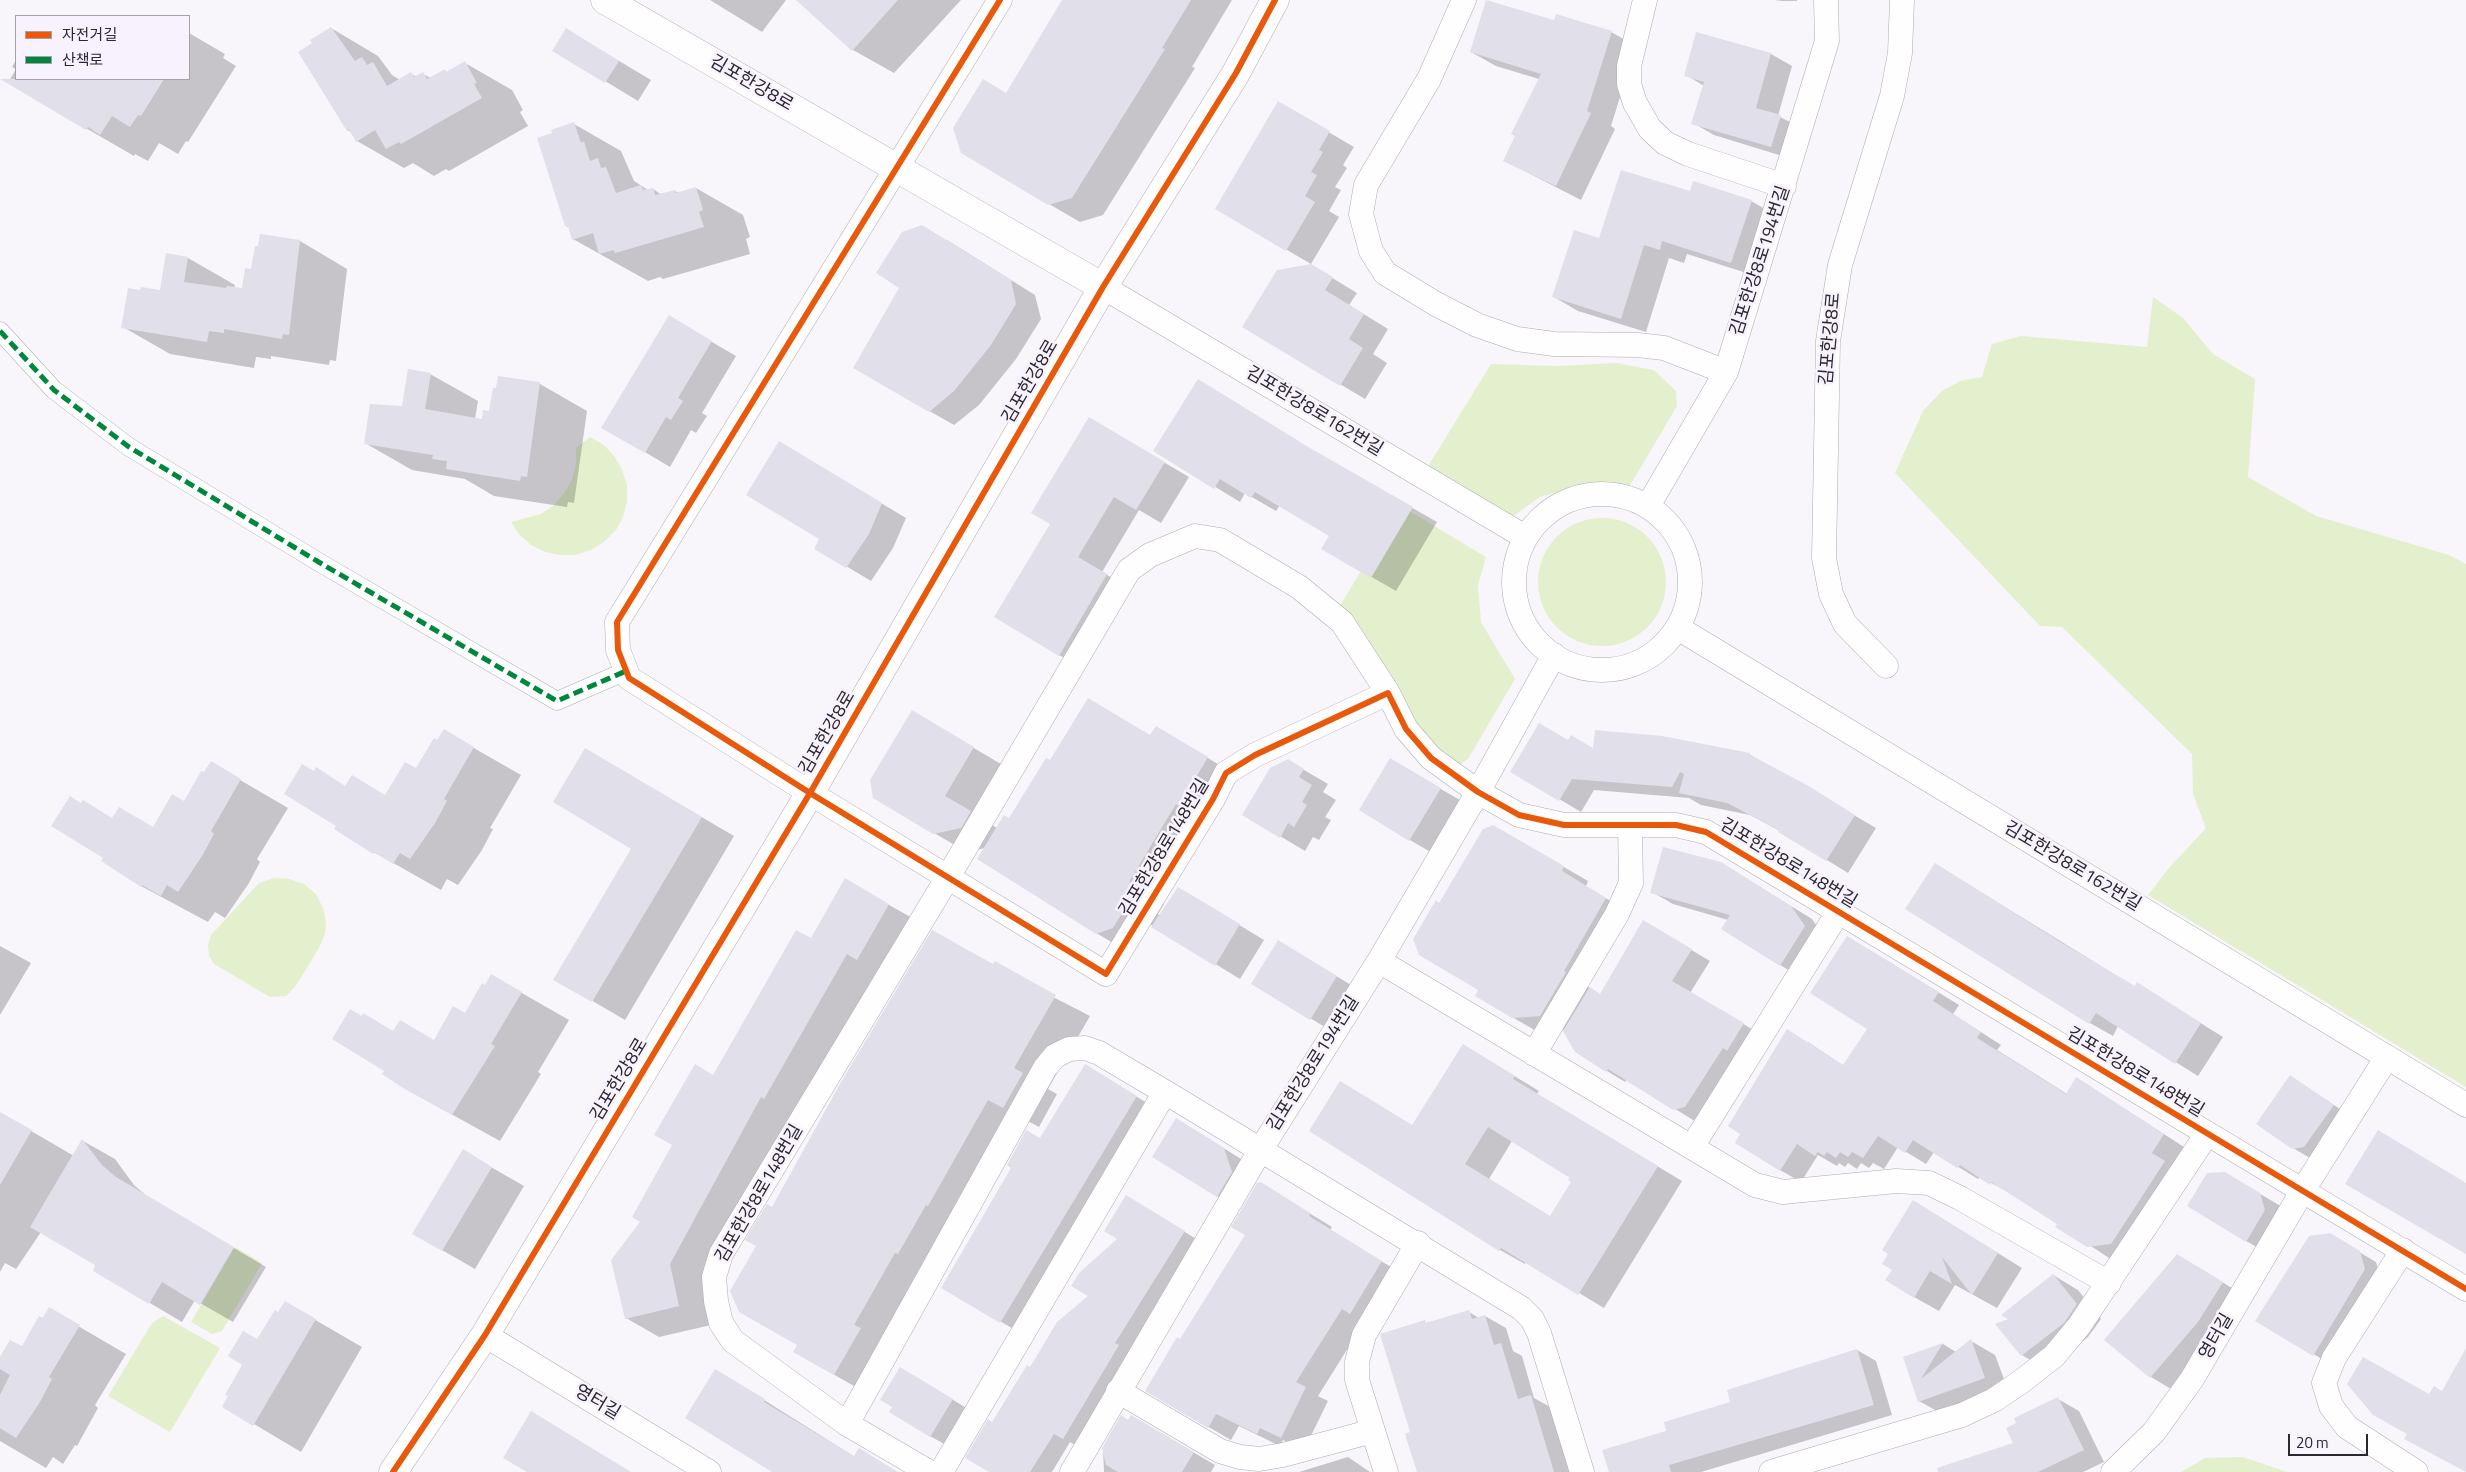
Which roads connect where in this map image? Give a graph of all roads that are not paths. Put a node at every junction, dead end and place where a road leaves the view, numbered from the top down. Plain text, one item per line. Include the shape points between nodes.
1 (605, 0) edge
2 (1000, 0) edge
3 (1275, 0) edge
4 (1464, 0) edge
5 (1645, 0) edge
6 (1826, 0) edge
7 (1902, 0) edge
8 (898, 167) junction
9 (1784, 186) junction
10 (1103, 287) junction
11 (0, 331) edge
12 (1726, 372) junction
13 (1648, 506) junction
14 (1525, 537) junction
15 (1678, 628) junction
16 (1554, 655) junction
17 (1886, 666) dead end
18 (626, 671) junction
19 (1388, 693) junction
20 (1478, 792) junction
21 (810, 793) junction
22 (1630, 826) junction
23 (948, 876) junction
24 (1839, 911) junction
25 (1379, 961) junction
26 (1534, 1054) junction
27 (2387, 1058) junction
28 (1165, 1092) junction
29 (2466, 1105) edge
30 (2207, 1134) junction
31 (1692, 1147) junction
32 (1261, 1149) junction
33 (2303, 1190) junction
34 (1418, 1243) junction
35 (2403, 1250) junction
36 (2108, 1283) junction
37 (2466, 1289) edge
38 (485, 1335) junction
39 (1118, 1391) junction
40 (847, 1424) junction
41 (1373, 1431) junction
42 (393, 1472) edge
43 (710, 1472) edge
44 (929, 1472) edge
45 (941, 1472) edge
46 (1072, 1472) edge
47 (1386, 1472) edge
48 (1582, 1472) edge
49 (1771, 1472) edge
50 (2114, 1472) edge
51 (2416, 1472) edge

1 - 8 street, 김포한강8로
2 - 8 street
3 - 10 street, 김포한강8로 via 1236,73
4 - 12 street via 1429,79 1366,185 1360,214 1371,251 1385,272 1477,325 1518,340 1664,348
5 - 9 street via 1628,66 1628,84 1650,129 1665,143 1688,154
6 - 9 street, 김포한강8로194번길 via 1828,41
7 - 17 street, 김포한강8로 via 1897,70 1871,169 1840,264 1832,303 1827,361 1824,558 1831,594 1845,624
8 - 10 street, 김포한강8로
8 - 18 street via 617,622 618,650
9 - 12 street, 김포한강8로194번길
10 - 14 street, 김포한강8로162번길
10 - 21 street, 김포한강8로
11 - 18 street via 54,390 129,447 558,701
12 - 13 street, 김포한강8로194번길
13 - 14 street via 1622,495 1594,493 1567,500 1543,515
13 - 15 street via 1669,524 1684,548 1691,574 1689,602
14 - 16 street via 1514,565 1514,596 1524,625 1544,649
15 - 16 street via 1658,651 1631,666 1600,671 1570,665
15 - 27 street, 김포한강8로162번길
16 - 20 street, 김포한강8로194번길
18 - 21 street, 김포한강8로148번길 via 629,678
19 - 20 street, 김포한강8로148번길 via 1406,729 1431,758
19 - 23 street, 김포한강8로148번길 via 1255,755 1226,773 1214,799 1106,974
19 - 23 street via 1342,622 1300,587 1220,540 1196,536 1150,555 1129,570
20 - 22 street, 김포한강8로148번길 via 1519,815 1564,825
20 - 25 street, 김포한강8로194번길
21 - 23 street, 김포한강8로148번길
21 - 38 street, 김포한강8로
22 - 24 street, 김포한강8로148번길 via 1676,825 1706,832
22 - 26 street via 1631,883 1617,914
23 - 40 street, 김포한강8로148번길 via 721,1254 714,1277 721,1323 733,1341
24 - 30 street, 김포한강8로148번길
24 - 31 street
25 - 26 street
25 - 32 street, 김포한강8로194번길
26 - 31 street
27 - 29 street, 김포한강8로162번길
27 - 33 street, 영터길
28 - 32 street
28 - 40 street via 1085,1048 1069,1049 1055,1056 1044,1068
28 - 45 street
30 - 33 street, 김포한강8로148번길
30 - 36 street
31 - 36 street via 1755,1185 1783,1192 1896,1181 1929,1183
32 - 34 street
32 - 39 street, 김포한강8로194번길
33 - 35 street, 김포한강8로148번길
33 - 50 street, 영터길 via 2192,1379 2154,1432
34 - 41 street via 1364,1335 1357,1362 1357,1380
34 - 48 street via 1521,1308 1532,1319
35 - 37 street, 김포한강8로148번길
35 - 51 street via 2334,1358 2324,1382 2332,1406 2347,1427
36 - 49 street via 2054,1356 1994,1400 1962,1415
38 - 42 street, 김포한강8로
38 - 43 street, 영터길
39 - 41 street via 1220,1451 1240,1457 1259,1459 1283,1455
39 - 46 street, 김포한강8로194번길
40 - 44 street, 김포한강8로148번길
41 - 47 street

